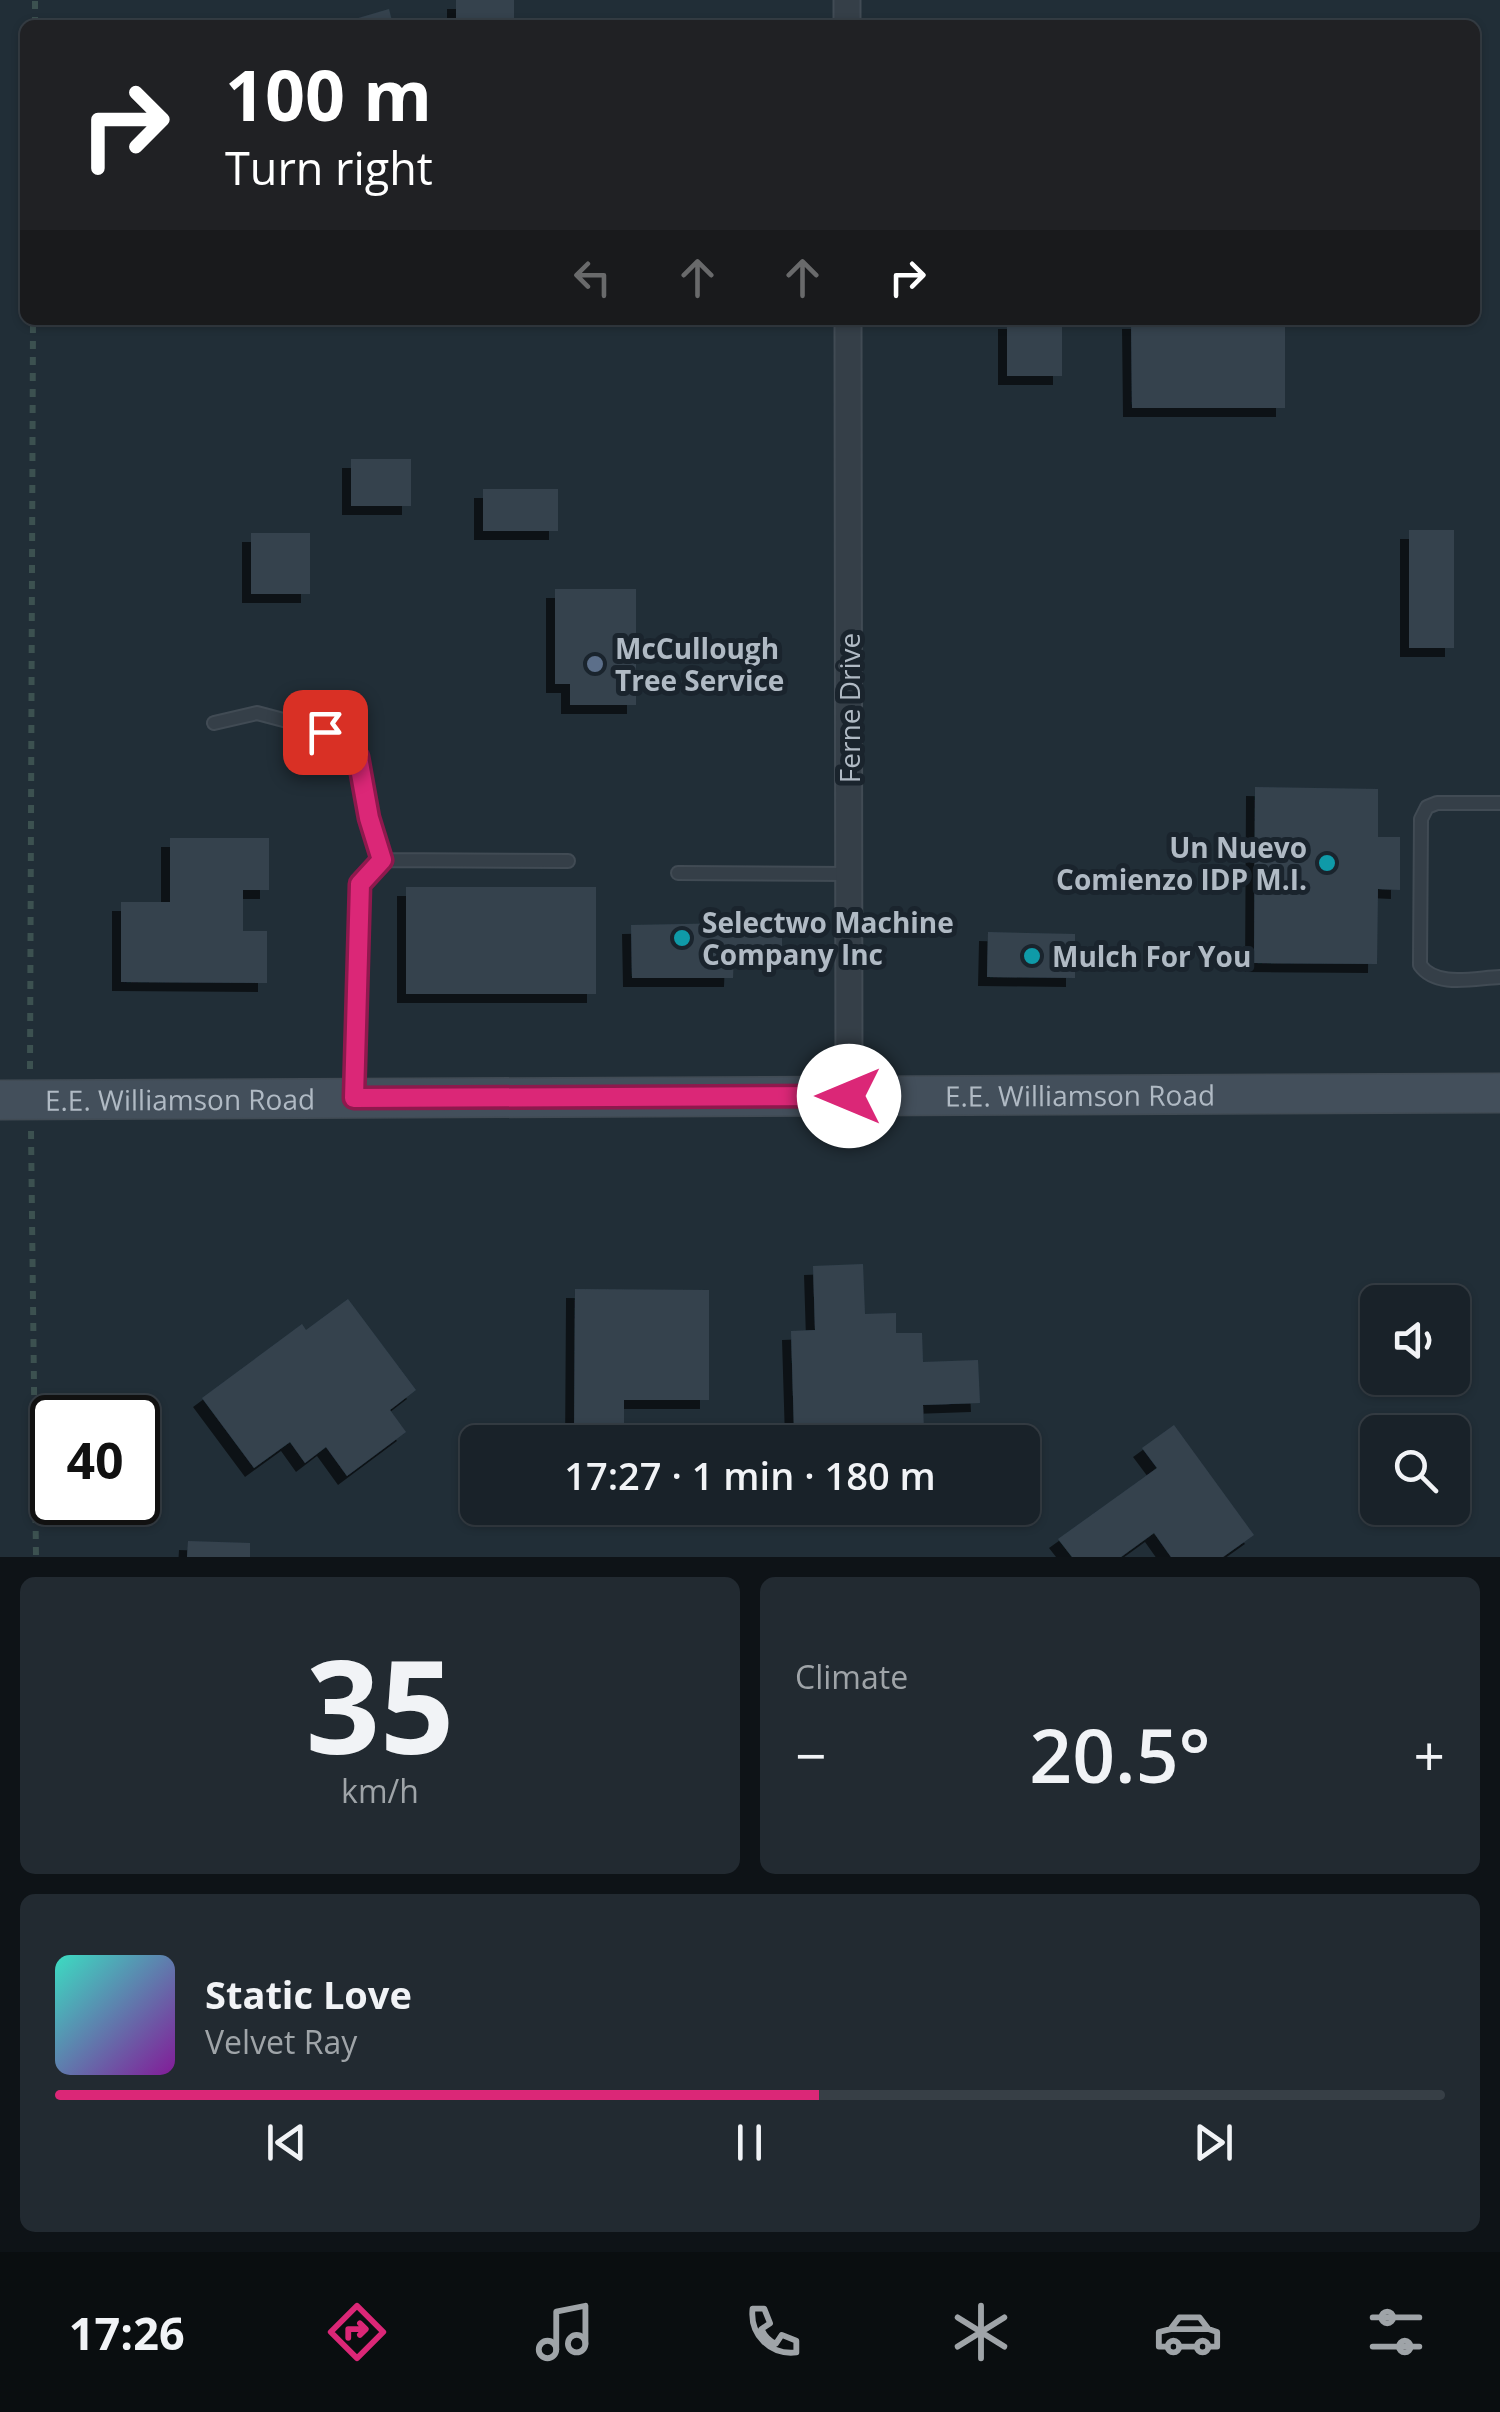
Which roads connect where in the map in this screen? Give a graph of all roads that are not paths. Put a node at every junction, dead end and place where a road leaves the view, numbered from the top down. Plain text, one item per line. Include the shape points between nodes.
1 (848, 325) edge
2 (214, 723) dead end
3 (1500, 803) edge
4 (382, 860) junction
5 (568, 862) dead end
6 (678, 873) dead end
7 (849, 874) junction
8 (1500, 978) edge
9 (1500, 1093) edge
10 (849, 1096) junction
11 (354, 1098) junction
12 (15, 1100) edge

1 - 7 street, Ferne Drive
2 - 4 lane via 257,714 325,732 358,757
3 - 8 lane via 1427,807 1421,818 1420,946 1420,965 1437,979
4 - 5 lane
4 - 11 lane via 360,884
6 - 7 lane
7 - 10 street, Ferne Drive
9 - 10 street, E.E. Williamson Road
10 - 11 street, E.E. Williamson Road
11 - 12 street, E.E. Williamson Road

